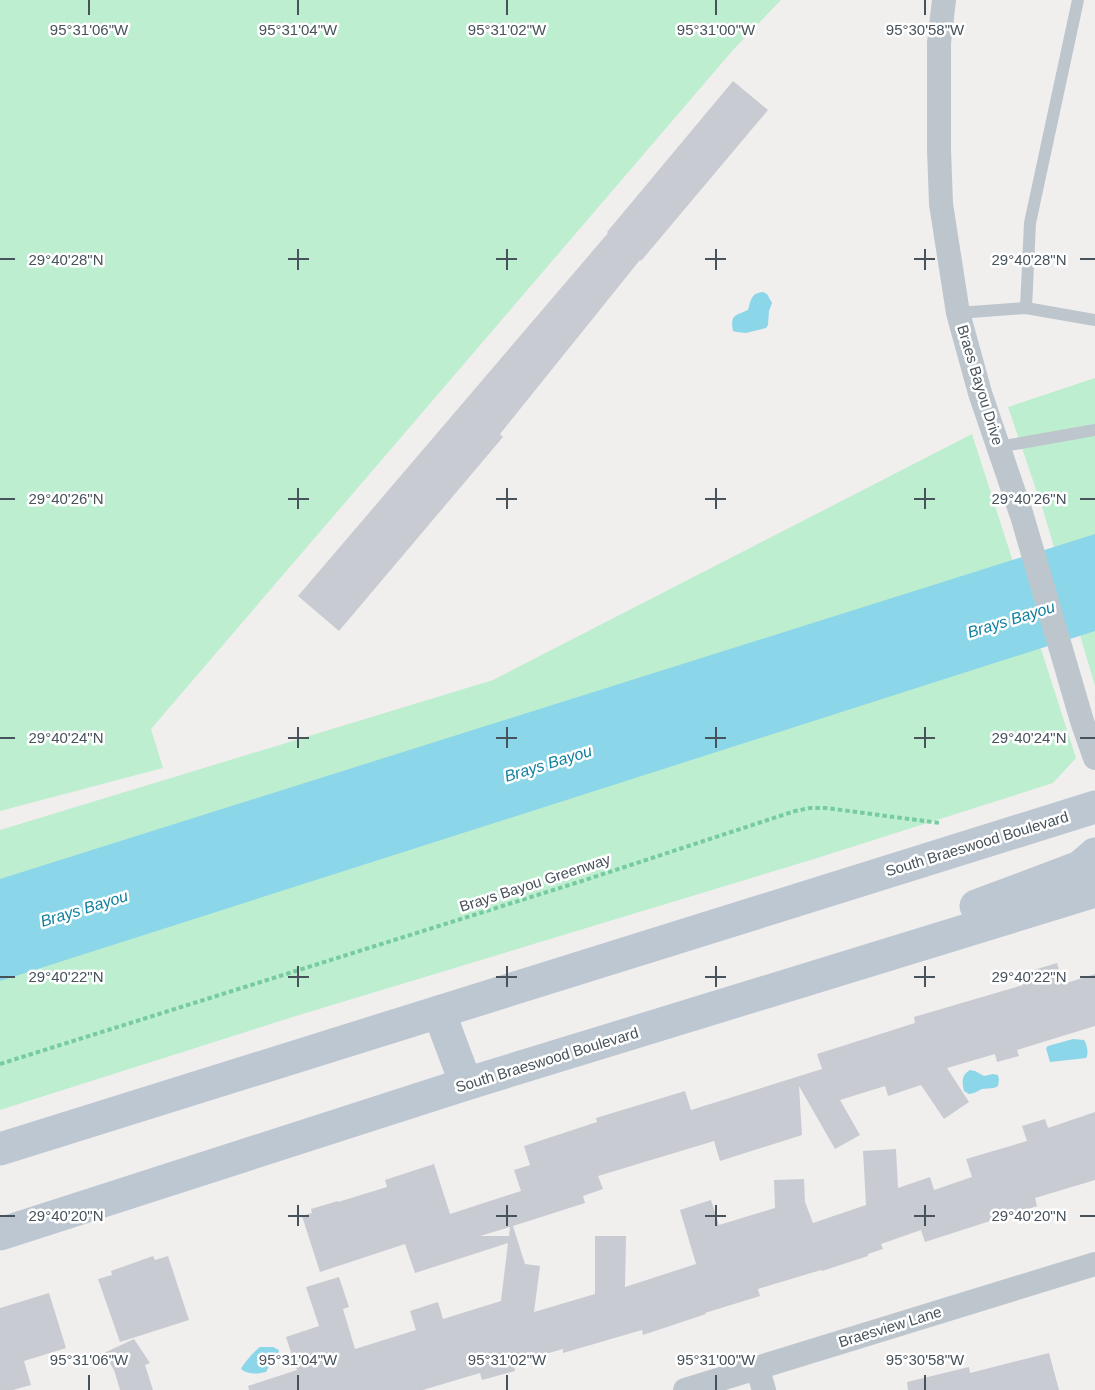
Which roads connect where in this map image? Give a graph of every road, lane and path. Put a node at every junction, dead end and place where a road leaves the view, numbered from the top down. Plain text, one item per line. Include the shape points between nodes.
1 (944, 0) edge
2 (1078, 0) edge
3 (1026, 308) junction
4 (958, 313) junction
5 (1095, 320) edge
6 (1095, 430) edge
7 (998, 447) junction
8 (1095, 758) edge
9 (1095, 807) edge
10 (944, 824) dead end
11 (1095, 854) edge
12 (1095, 891) edge
13 (935, 940) junction
14 (439, 1012) junction
15 (0, 1064) edge
16 (466, 1084) junction
17 (0, 1149) edge
18 (0, 1234) edge
19 (1095, 1264) edge
20 (757, 1367) junction
21 (685, 1390) edge
22 (764, 1390) edge

1 - 4 street, Braes Bayou Drive via 939,43 941,204
2 - 3 lane via 1029,224
3 - 4 lane
3 - 5 lane
4 - 7 street, Braes Bayou Drive
6 - 7 lane
7 - 8 street, Braes Bayou Drive
9 - 14 main road, South Braeswood Boulevard
10 - 15 path, Brays Bayou Greenway via 826,808 795,811
11 - 13 main road via 1080,867 971,908
12 - 13 main road, South Braeswood Boulevard
13 - 16 main road, South Braeswood Boulevard
14 - 16 main road
14 - 17 main road, South Braeswood Boulevard
16 - 18 main road, South Braeswood Boulevard
19 - 20 street, Braesview Lane
20 - 21 street, Braesview Lane
20 - 22 street

